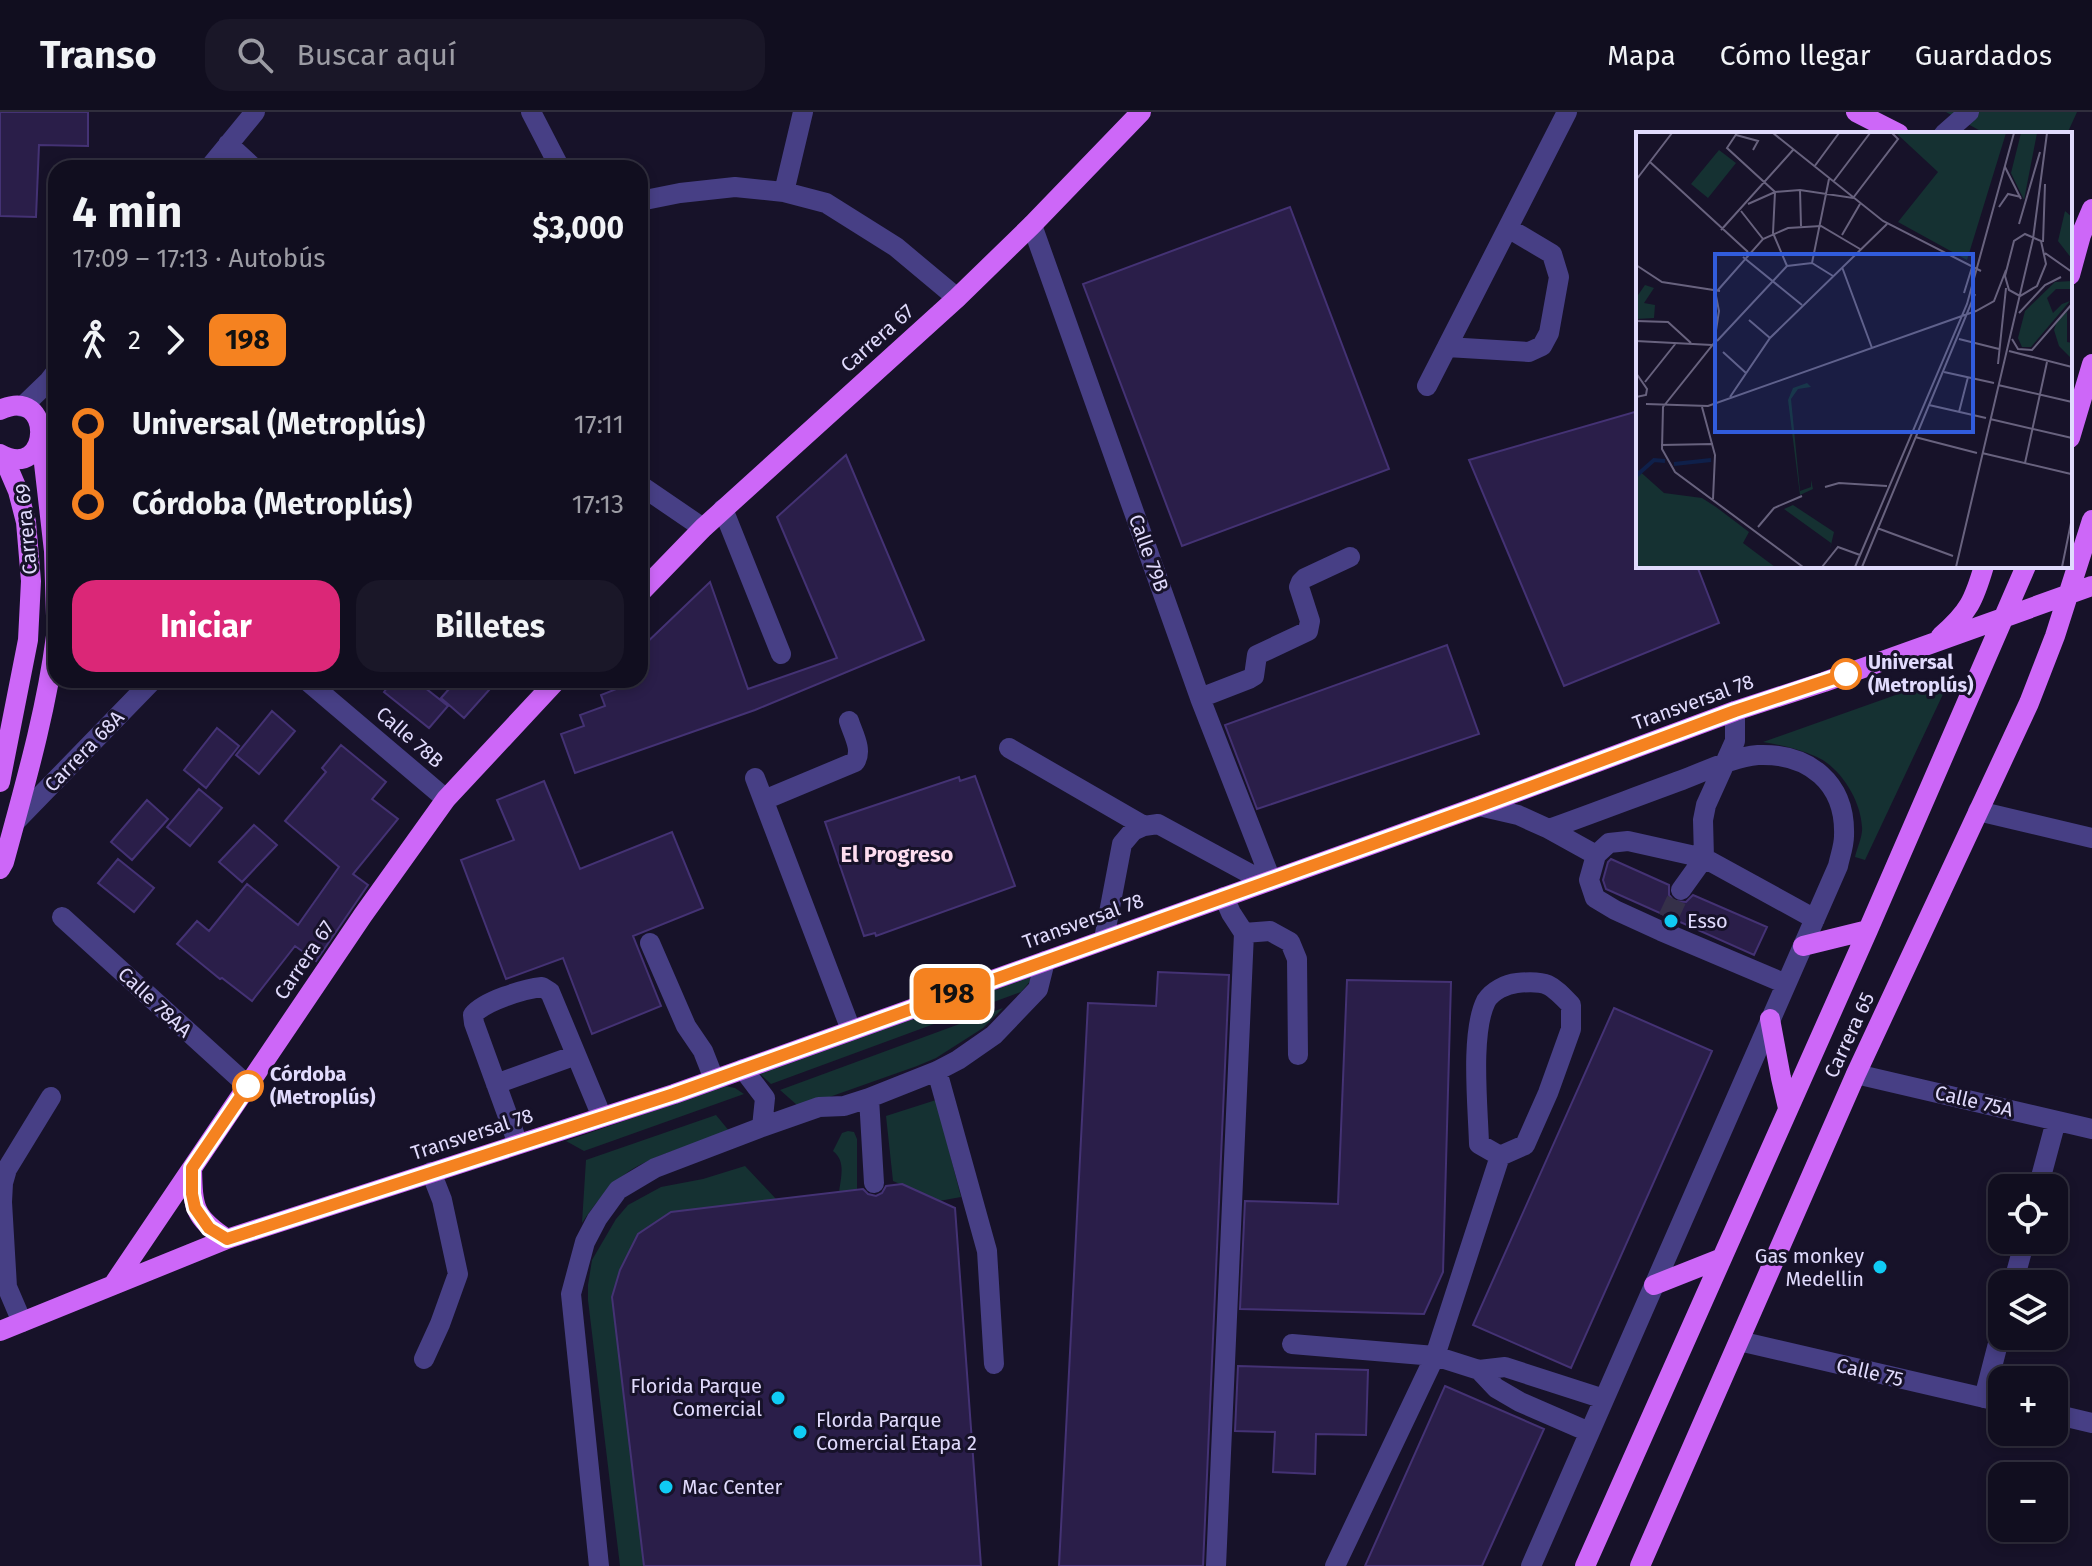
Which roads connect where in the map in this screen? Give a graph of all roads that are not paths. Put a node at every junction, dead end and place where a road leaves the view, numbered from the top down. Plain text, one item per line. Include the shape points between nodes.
1 (255, 112) edge
2 (531, 112) edge
3 (803, 112) edge
4 (1141, 112) edge
5 (1567, 112) edge
6 (1856, 112) edge
7 (1969, 112) edge
8 (1895, 132) edge
9 (1946, 132) edge
10 (228, 144) junction
11 (215, 160) edge
12 (245, 160) edge
13 (556, 160) edge
14 (784, 192) junction
15 (648, 199) edge
16 (2092, 209) edge
17 (1032, 225) junction
18 (1508, 228) junction
19 (2081, 234) edge
20 (2072, 268) edge
21 (957, 298) junction
22 (1447, 347) junction
23 (2092, 364) edge
24 (48, 382) edge
25 (1427, 386) dead end
26 (20, 413) edge
27 (2072, 431) edge
28 (1, 455) edge
29 (0, 482) edge
30 (648, 490) edge
31 (723, 509) junction
32 (2092, 520) edge
33 (26, 522) junction
34 (48, 527) edge
35 (703, 528) junction
36 (1350, 557) dead end
37 (1983, 568) edge
38 (2025, 568) edge
39 (648, 585) edge
40 (2092, 586) edge
41 (2068, 595) junction
42 (2003, 618) junction
43 (1932, 644) junction
44 (781, 654) dead end
45 (48, 684) edge
46 (145, 688) edge
47 (315, 688) edge
48 (550, 688) edge
49 (1200, 698) junction
50 (1735, 711) junction
51 (849, 721) dead end
52 (1009, 748) dead end
53 (1723, 764) junction
54 (755, 778) dead end
55 (0, 782) edge
56 (446, 799) junction
57 (764, 800) junction
58 (1479, 806) junction
59 (1978, 811) junction
60 (15, 822) junction
61 (1144, 826) junction
62 (1549, 829) junction
63 (2092, 838) edge
64 (1596, 855) junction
65 (1704, 858) junction
66 (1, 864) edge
67 (1268, 881) junction
68 (1681, 890) tunnel mouth
69 (1224, 897) junction
70 (62, 917) dead end
71 (1815, 919) junction
72 (1868, 930) junction
73 (1244, 933) junction
74 (1104, 939) junction
75 (650, 943) dead end
76 (1803, 946) junction
77 (1045, 961) junction
78 (1786, 984) junction
79 (1770, 1019) junction
80 (851, 1030) junction
81 (576, 1055) junction
82 (1298, 1055) dead end
83 (743, 1069) junction
84 (937, 1071) junction
85 (1856, 1074) junction
86 (714, 1079) junction
87 (496, 1084) junction
88 (248, 1086) junction
89 (51, 1097) dead end
90 (765, 1098) junction
91 (869, 1098) junction
92 (1788, 1108) junction
93 (795, 1116) junction
94 (602, 1117) junction
95 (2056, 1121) junction
96 (762, 1127) junction
97 (2092, 1129) edge
98 (518, 1144) junction
99 (1500, 1156) junction
100 (192, 1168) junction
101 (431, 1172) junction
102 (2042, 1174) edge
103 (874, 1183) dead end
104 (227, 1239) junction
105 (1722, 1258) junction
106 (113, 1285) junction
107 (1654, 1285) junction
108 (22, 1322) junction
109 (0, 1331) edge
110 (1739, 1341) junction
111 (1292, 1344) dead end
112 (1435, 1356) junction
113 (424, 1359) dead end
114 (994, 1364) dead end
115 (1479, 1370) junction
116 (1604, 1399) junction
117 (1988, 1399) edge
118 (2068, 1417) edge
119 (2092, 1423) edge
120 (1589, 1432) junction
121 (599, 1566) edge
122 (1216, 1566) edge
123 (1335, 1566) edge
124 (1531, 1566) edge
125 (1585, 1566) edge
126 (1640, 1566) edge

1 - 10 street
2 - 13 street
3 - 14 street
4 - 17 main road, Carrera 67
5 - 18 street
6 - 8 main road
7 - 9 street
10 - 11 street
10 - 12 street
14 - 15 street via 735,187
14 - 21 street via 826,203 896,247
16 - 19 main road
17 - 21 main road, Carrera 67
17 - 49 street, Calle 79B
18 - 22 street
18 - 22 street via 1552,254 1559,277 1549,333 1542,346 1529,352
19 - 20 main road
21 - 31 main road, Carrera 67
22 - 25 street
23 - 27 main road
24 - 26 street, Carrera 69
26 - 28 main road via 38,445 27,456
26 - 34 main road, Carrera 69
28 - 33 main road, Carrera 69
29 - 33 main road
30 - 35 street
31 - 35 main road, Carrera 67
31 - 44 street
32 - 41 main road, Carrera 65
33 - 55 main road, Carrera 69 via 28,640
35 - 39 main road, Carrera 67
36 - 49 street via 1301,582 1308,631 1257,655 1254,676
37 - 43 main road via 1967,611
38 - 42 main road, Carrera 65
40 - 41 main road, Transversal 78
41 - 42 main road, Transversal 78
41 - 59 main road, Carrera 65 via 2029,703
42 - 43 main road, Transversal 78
42 - 72 main road, Carrera 65
43 - 50 main road, Transversal 78
45 - 60 main road
46 - 60 street, Carrera 68A
47 - 56 street, Calle 78B
48 - 56 main road, Carrera 67
49 - 67 street, Calle 79B
50 - 53 street via 1735,741
50 - 58 main road, Transversal 78
51 - 57 street via 859,751 855,762
52 - 61 street
53 - 62 street
53 - 65 street via 1706,805
53 - 71 street via 1756,755 1797,760 1835,789 1845,839
54 - 57 street
56 - 88 main road, Carrera 67
57 - 80 street
58 - 62 street
58 - 67 main road, Transversal 78
59 - 63 street
59 - 85 main road, Carrera 65
60 - 66 main road
61 - 67 street via 1158,824
61 - 74 street via 1122,844
62 - 64 street
64 - 65 street via 1609,843 1628,841
64 - 78 street via 1589,880 1595,898
65 - 68 street
65 - 71 street
67 - 69 main road, Transversal 78
69 - 73 street
69 - 74 main road, Transversal 78
70 - 88 street, Calle 78AA
71 - 76 street
72 - 76 main road
72 - 92 main road, Carrera 65
73 - 82 street via 1270,931 1290,942 1297,959
73 - 122 street
74 - 77 main road, Transversal 78
75 - 86 street
76 - 78 street
77 - 80 main road, Transversal 78
77 - 84 street via 1038,989 994,1035
78 - 79 street
79 - 92 main road
79 - 107 street
80 - 83 main road, Transversal 78
81 - 87 street
81 - 87 street via 550,992 530,988 473,1015
81 - 94 street
83 - 86 main road, Transversal 78
83 - 90 street
84 - 91 street
84 - 114 street via 987,1251
85 - 95 street, Calle 75A
85 - 110 main road, Carrera 65
86 - 94 main road, Transversal 78
87 - 98 street
88 - 100 main road, Carrera 67
89 - 108 street via 3,1183 7,1287
90 - 93 street
90 - 96 street
91 - 93 street
91 - 103 street
92 - 105 main road, Carrera 65
93 - 96 street
94 - 98 main road, Transversal 78
95 - 97 street, Calle 75A
95 - 102 street
96 - 121 street via 655,1168 618,1190 585,1242 571,1294
98 - 101 main road, Transversal 78
99 - 99 street via 1525,1145 1571,1029 1571,1005 1552,985 1506,984 1487,999 1477,1031 1479,1144
99 - 112 street
100 - 104 main road via 195,1208 209,1228
100 - 106 main road, Carrera 67
101 - 104 main road, Transversal 78
101 - 113 street via 458,1274
104 - 106 main road, Transversal 78
105 - 107 main road
105 - 125 main road, Carrera 65
106 - 108 main road, Transversal 78
107 - 116 street
108 - 109 main road, Transversal 78
110 - 117 street, Calle 75
110 - 126 main road, Carrera 65
111 - 112 street
112 - 115 street
112 - 123 street
115 - 116 street via 1505,1367
115 - 120 street via 1520,1402
116 - 120 street
118 - 119 street
120 - 124 street

